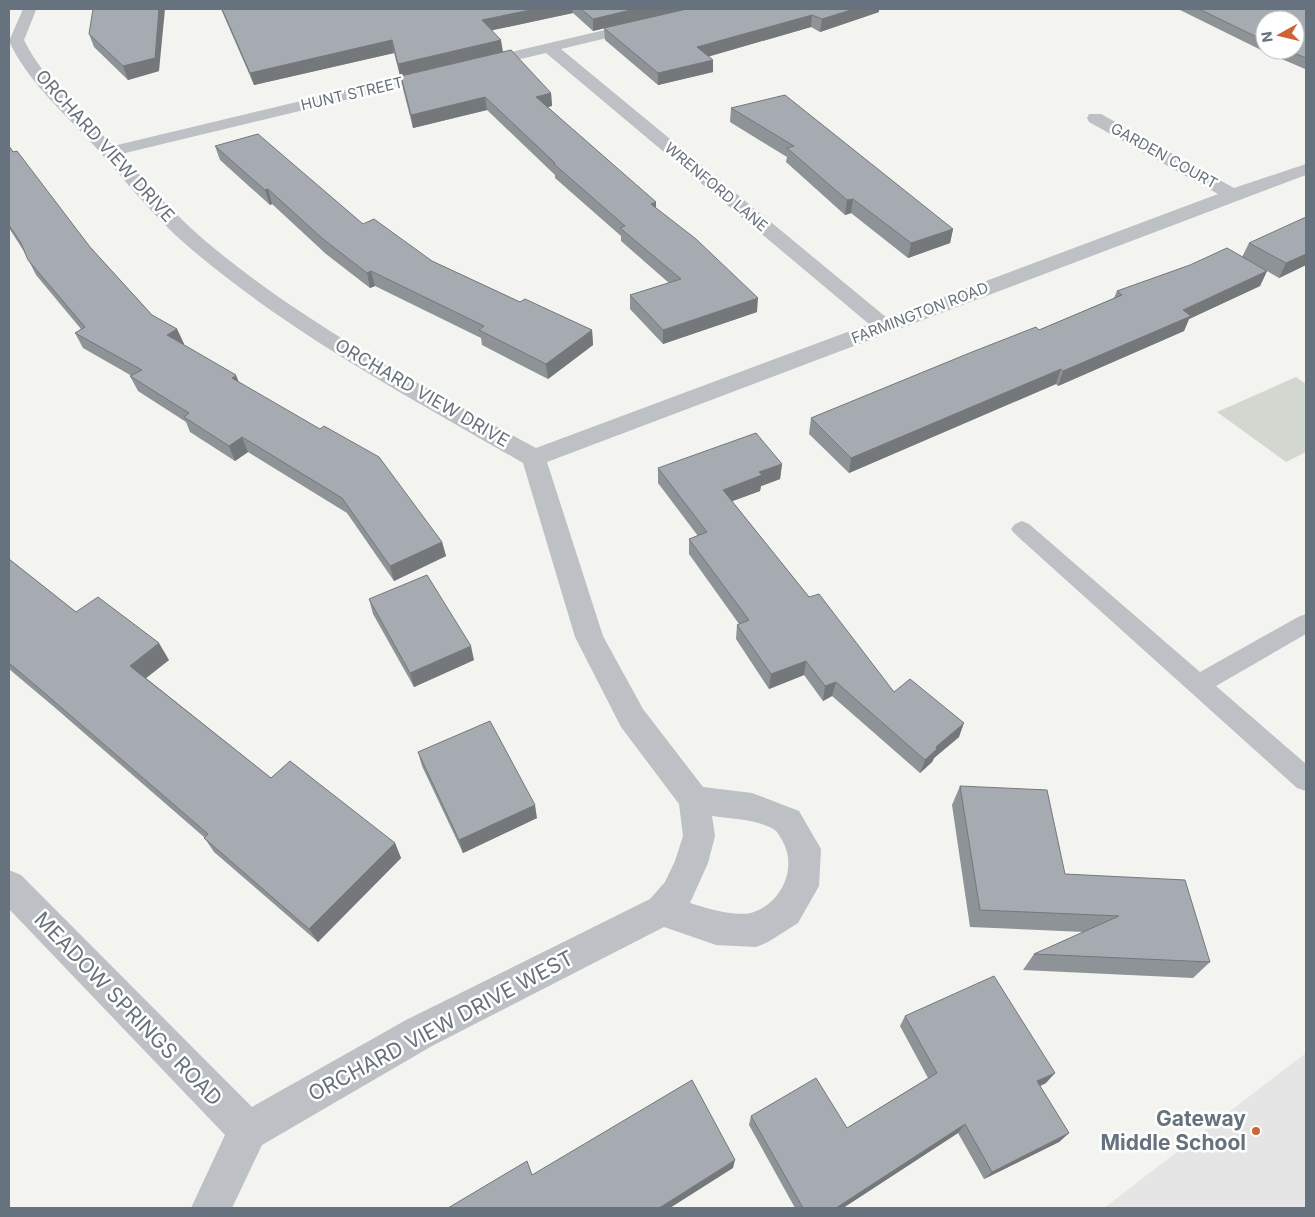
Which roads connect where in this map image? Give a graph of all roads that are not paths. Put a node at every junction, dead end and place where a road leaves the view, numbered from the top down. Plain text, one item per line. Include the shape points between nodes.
1 (711, 9) edge
2 (29, 10) edge
3 (549, 47) junction
4 (1095, 118) dead end
5 (109, 152) junction
6 (1306, 169) edge
7 (1233, 195) junction
8 (884, 326) junction
9 (534, 458) junction
10 (1022, 529) dead end
11 (1306, 623) edge
12 (1199, 684) junction
13 (1306, 780) edge
14 (694, 800) junction
15 (9, 886) edge
16 (662, 910) junction
17 (248, 1131) junction
18 (211, 1208) edge

1 - 3 street, HUNT STREET
2 - 5 street, ORCHARD VIEW DRIVE via 16,40 20,52
3 - 5 street, HUNT STREET
3 - 8 street, WRENFORD LANE
4 - 7 street, GARDEN COURT
5 - 9 street, ORCHARD VIEW DRIVE via 150,199 196,243 272,303 368,363
6 - 7 street, FARMINGTON ROAD
7 - 8 street, FARMINGTON ROAD
8 - 9 street, FARMINGTON ROAD
9 - 14 street via 589,637 632,718
10 - 12 lane
11 - 12 lane
12 - 13 lane
14 - 16 street, ORCHARD VIEW DRIVE WEST via 698,836 691,864 678,893
14 - 16 street via 752,807 788,822 805,849 802,886 786,912 756,930 716,928
15 - 17 street, MEADOW SPRINGS ROAD
16 - 17 street, ORCHARD VIEW DRIVE WEST via 419,1033
17 - 18 street

